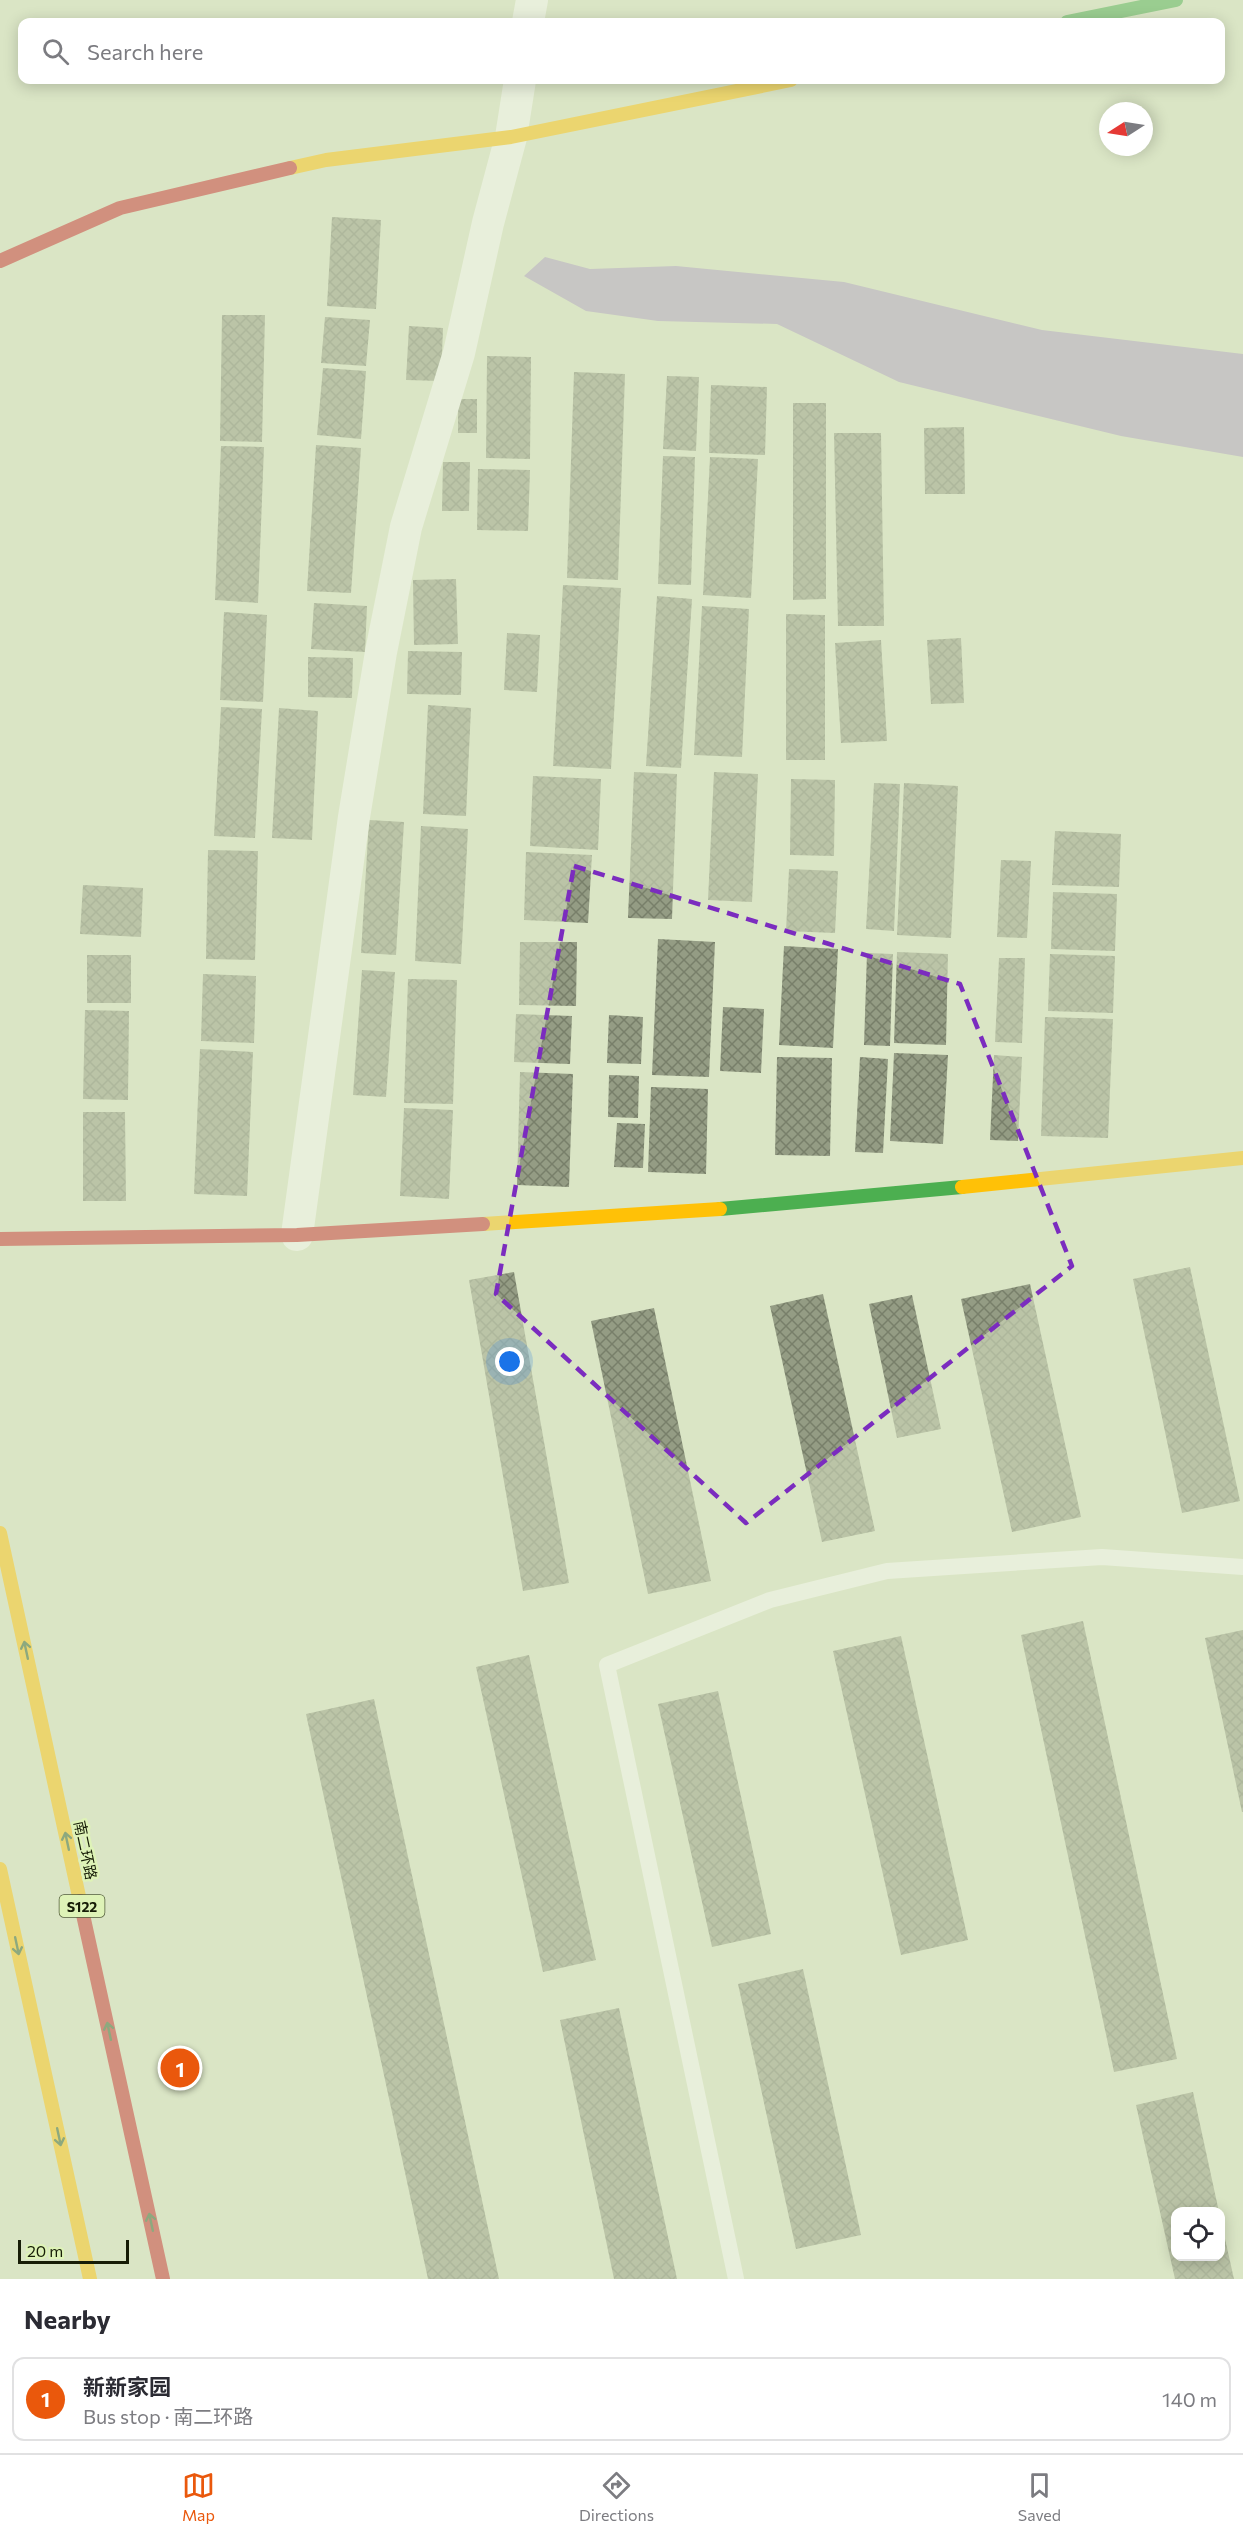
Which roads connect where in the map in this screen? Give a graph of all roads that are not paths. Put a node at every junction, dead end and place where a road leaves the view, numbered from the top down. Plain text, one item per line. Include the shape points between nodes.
1 (532, 0) edge
2 (1176, 0) edge
3 (529, 18) edge
4 (1087, 18) edge
5 (519, 84) edge
6 (771, 84) edge
7 (511, 137) junction
8 (0, 261) edge
9 (1243, 1158) edge
10 (297, 1234) junction
11 (0, 1239) edge
12 (0, 1533) edge
13 (1243, 1567) edge
14 (0, 1869) edge
15 (90, 2279) edge
16 (163, 2279) edge
17 (735, 2279) edge

1 - 3 street
2 - 4 street
5 - 7 street
6 - 7 street
7 - 8 street via 326,160 120,208
7 - 10 street via 459,353 406,527 381,652 354,817
9 - 10 street via 760,1207
10 - 11 street
16 -> 12 street, 南二环路 / S122
13 - 17 lane via 1102,1557 887,1571 770,1600 607,1665
14 -> 15 street

